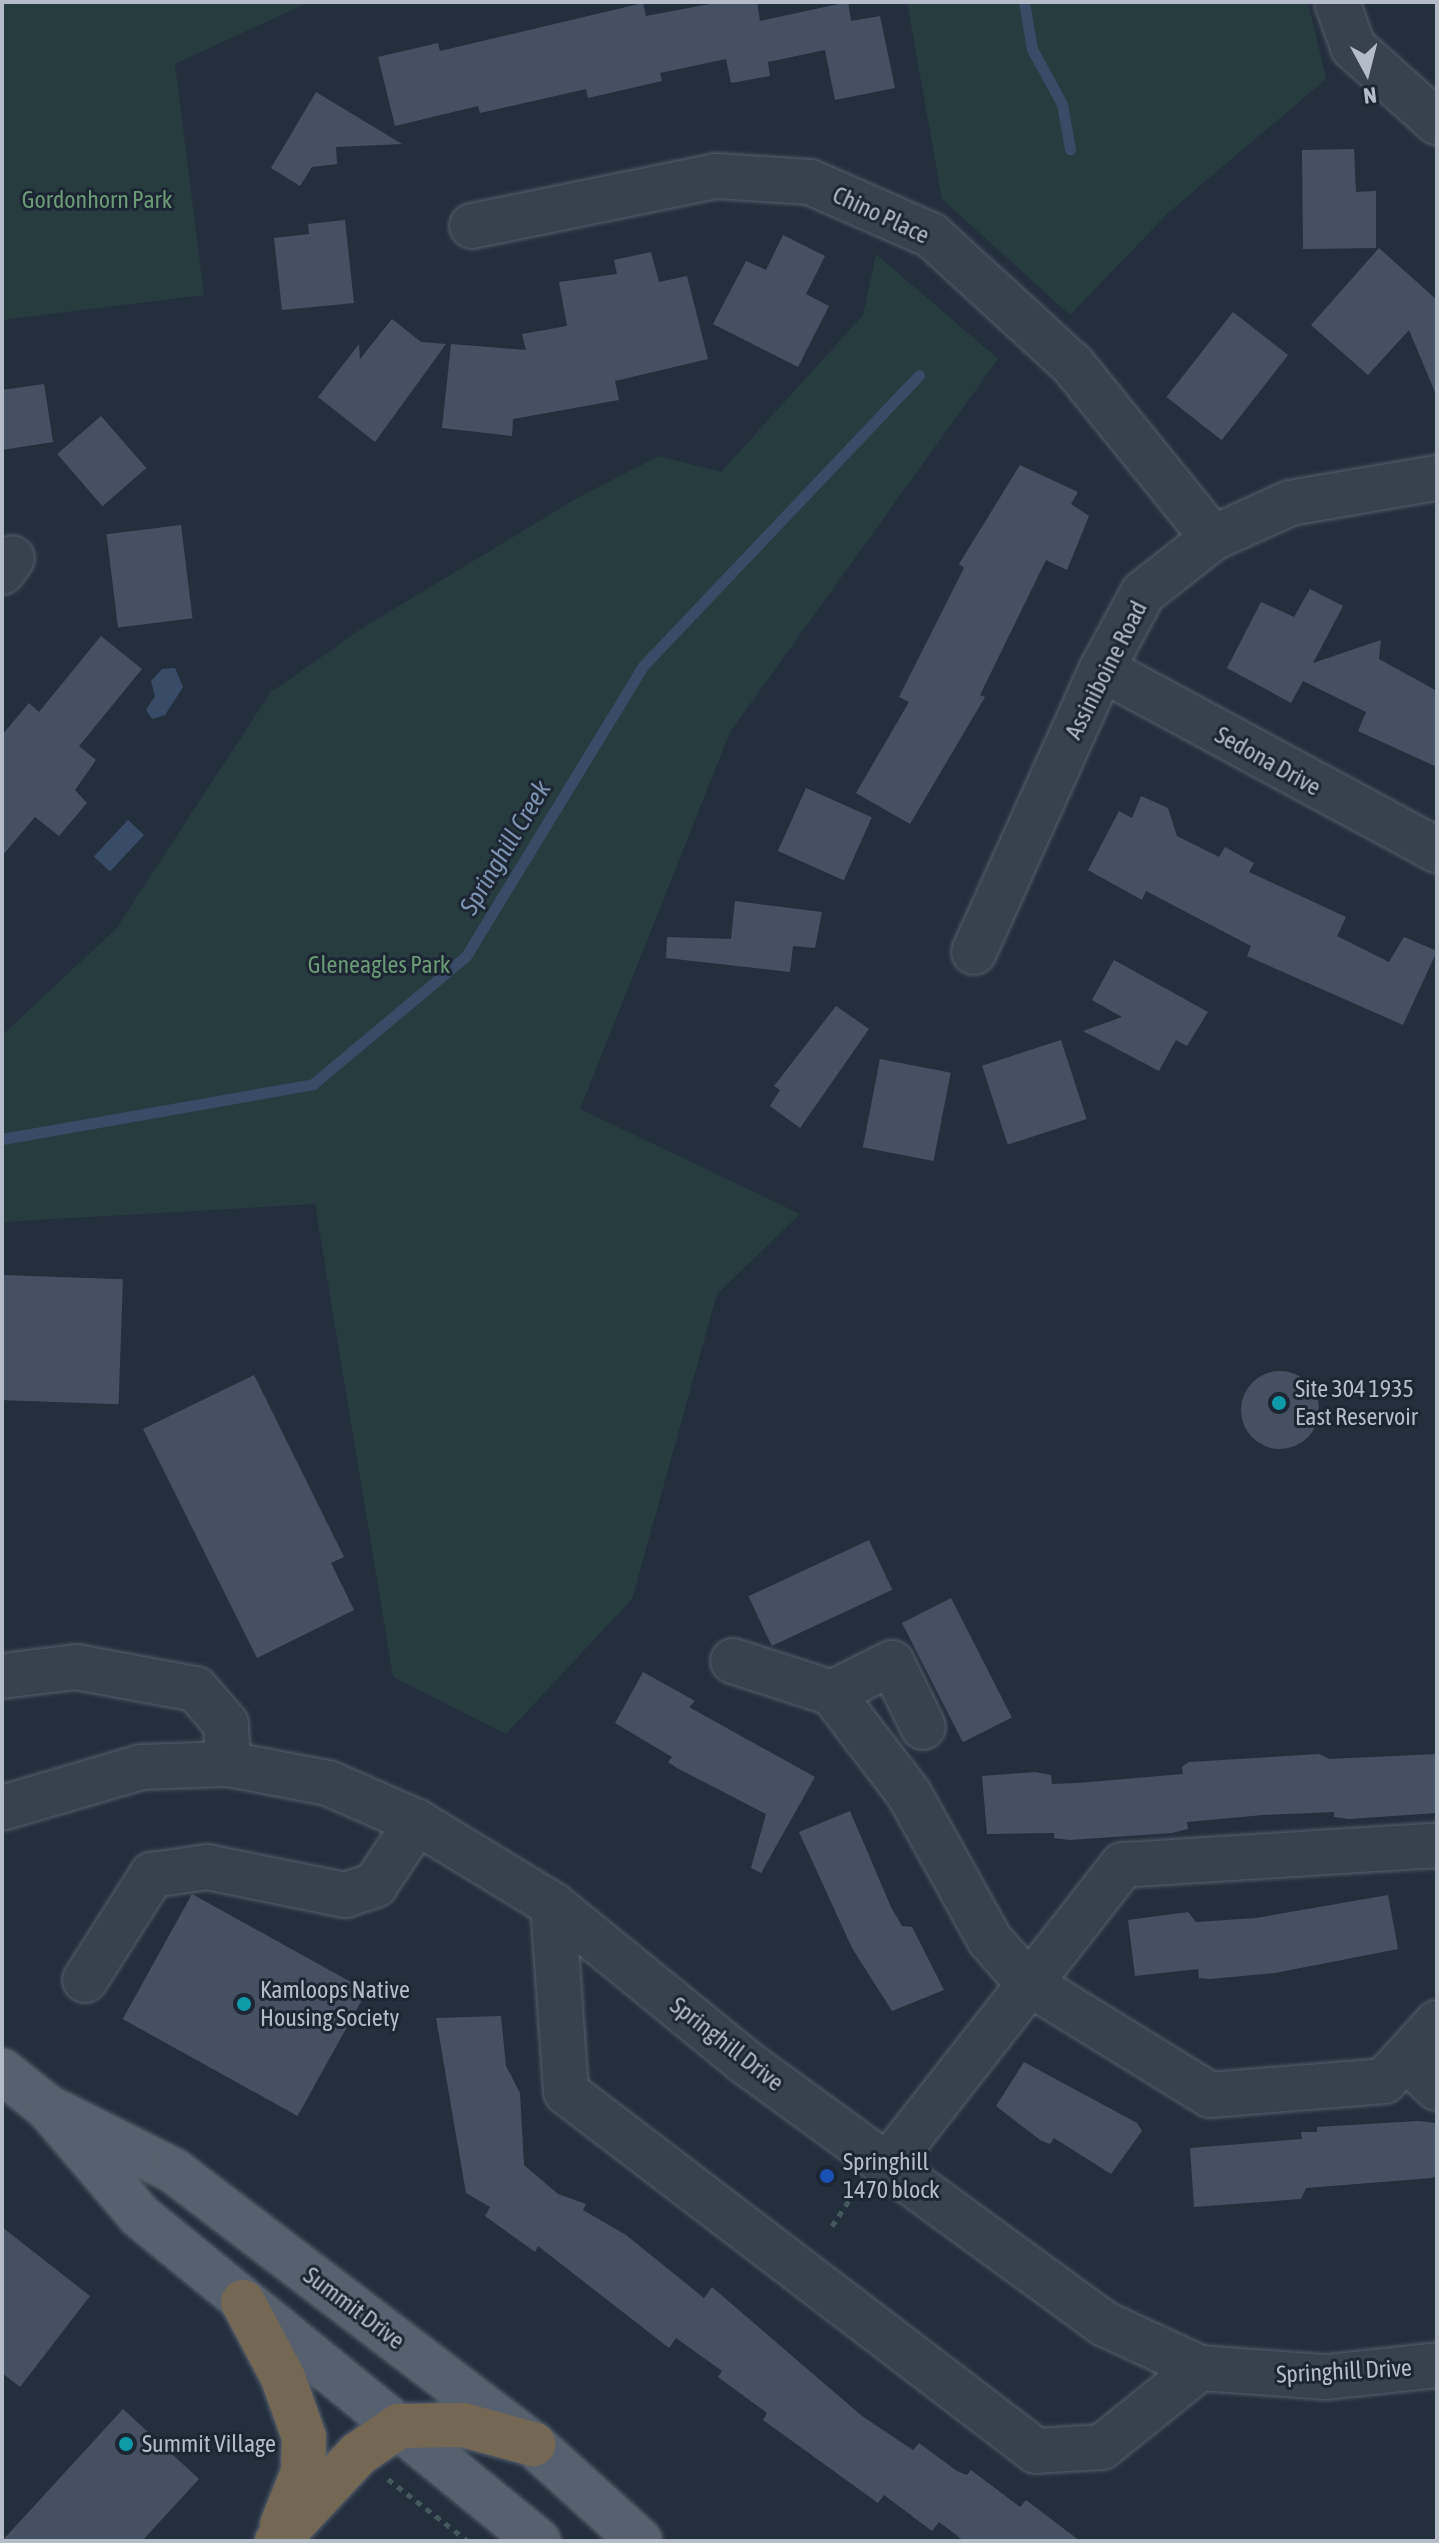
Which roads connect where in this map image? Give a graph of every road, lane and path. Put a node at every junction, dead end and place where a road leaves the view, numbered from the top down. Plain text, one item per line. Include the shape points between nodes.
1 (1337, 2) edge
2 (1437, 122) edge
3 (472, 226) dead end
4 (1437, 478) edge
5 (1213, 538) junction
6 (1102, 669) junction
7 (1437, 850) edge
8 (974, 952) dead end
9 (733, 1661) dead end
10 (2, 1676) edge
11 (832, 1693) junction
12 (923, 1727) dead end
13 (228, 1764) junction
14 (2, 1808) edge
15 (417, 1822) junction
16 (1437, 1845) edge
17 (553, 1905) junction
18 (85, 1980) dead end
19 (1027, 1982) junction
20 (1437, 2023) edge
21 (1405, 2058) junction
22 (2, 2071) edge
23 (1437, 2088) edge
24 (47, 2107) junction
25 (889, 2163) junction
26 (853, 2195) dead end
27 (832, 2226) dead end
28 (243, 2302) junction
29 (1437, 2365) edge
30 (1200, 2368) junction
31 (399, 2426) junction
32 (533, 2444) junction
33 (381, 2473) dead end
34 (275, 2541) edge
35 (468, 2541) edge
36 (538, 2541) edge
37 (640, 2541) edge

1 - 2 street via 1353,47
3 - 5 street, Chino Place via 716,176 810,182 931,235 1072,364
4 - 5 street, Assiniboine Road via 1290,503
5 - 6 street, Assiniboine Road via 1143,593
6 - 7 street, Sedona Drive
6 - 8 street, Assiniboine Road
9 - 11 street
10 - 13 street via 76,1667 196,1689 226,1724
11 - 12 street via 892,1663
11 - 19 street via 909,1794 990,1940
13 - 14 street, Springhill Drive via 141,1767
13 - 15 street, Springhill Drive via 328,1783
15 - 17 street, Springhill Drive
15 - 18 street via 375,1885 345,1895 207,1867 152,1875
16 - 19 street via 1123,1865
17 - 25 street, Springhill Drive via 744,2061
17 - 30 street via 566,2092 1036,2451 1102,2447
19 - 21 street via 1210,2095 1384,2081
19 - 25 street
20 - 21 street
21 - 23 street
22 - 24 main road, Summit Drive
24 - 28 main road, Summit Drive via 140,2216
24 - 32 main road, Summit Drive via 174,2171
25 - 30 street, Springhill Drive via 1105,2324
26 - 27 path
28 - 31 main road, Summit Drive
28 - 34 highway via 283,2378 304,2437 303,2472
29 - 30 street, Springhill Drive via 1327,2377
31 - 32 highway via 463,2425
31 - 34 highway via 358,2454
31 - 36 main road, Summit Drive
32 - 37 main road, Summit Drive
33 - 35 path

